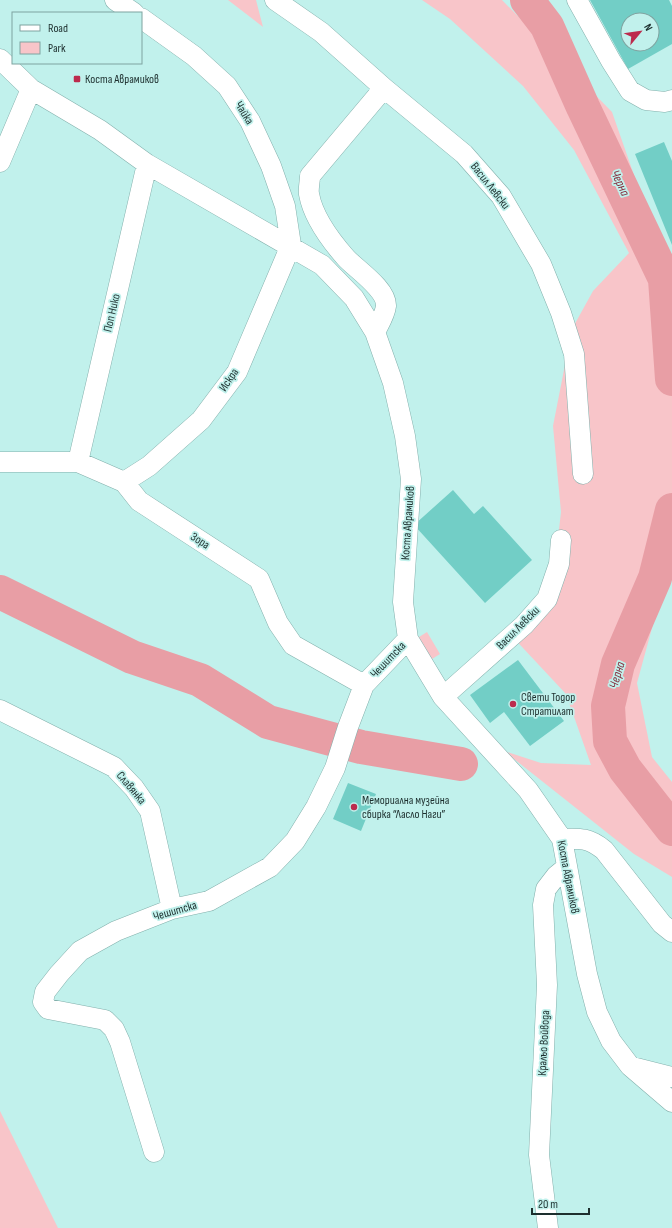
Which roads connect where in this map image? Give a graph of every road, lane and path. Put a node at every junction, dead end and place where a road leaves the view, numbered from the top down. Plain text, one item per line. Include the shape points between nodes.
1 (115, 0) edge
2 (275, 0) edge
3 (577, 0) edge
4 (133, 12) edge
5 (142, 19) edge
6 (0, 59) edge
7 (384, 88) junction
8 (31, 89) junction
9 (672, 100) edge
10 (0, 162) edge
11 (147, 164) junction
12 (291, 245) junction
13 (375, 332) junction
14 (0, 462) edge
15 (78, 462) junction
16 (583, 474) dead end
17 (124, 482) junction
18 (561, 540) dead end
19 (408, 639) junction
20 (364, 685) junction
21 (443, 698) junction
22 (0, 710) edge
23 (562, 839) junction
24 (567, 867) junction
25 (172, 909) junction
26 (672, 932) edge
27 (630, 1066) junction
28 (672, 1077) edge
29 (672, 1102) edge
30 (154, 1152) dead end
31 (548, 1228) edge

1 - 4 street
2 - 7 street, Васил Левски via 321,32
3 - 9 street via 630,91 646,100
5 - 12 street, Чайка via 194,56 227,86 250,121 271,166 284,206
6 - 8 street, Коста Аврамиков
7 - 13 street via 310,176 308,193 322,226 346,258 380,292 386,305
7 - 16 street, Васил Левски via 464,154 501,196 541,264 574,354
8 - 10 street
8 - 11 street, Коста Аврамиков via 100,130
11 - 12 street, Коста Аврамиков
11 - 15 street, Поп Нико
12 - 13 street, Коста Аврамиков via 322,265 354,298
12 - 17 street, Искра via 237,372 201,420 149,466
13 - 19 street, Коста Аврамиков via 393,383 405,436 411,479 403,602
14 - 15 street, Зора
15 - 17 street, Зора
17 - 20 street, Зора via 139,501 259,579 278,623 293,645
18 - 21 street, Васил Левски via 559,564 547,599 524,625
19 - 20 street, Чешитска
19 - 21 street, Коста Аврамиков
20 - 25 street, Чешитска via 335,768 316,807 295,841 270,867 209,901
21 - 23 street, Коста Аврамиков via 528,790
22 - 25 street, Славянка via 114,767 134,788 150,811
23 - 24 street, Коста Аврамиков
23 - 26 street via 592,840 604,850 662,924
24 - 27 street, Коста Аврамиков via 596,1012 611,1041
24 - 31 street, Кралъо Войвода via 546,889 543,905 547,985 539,1155
25 - 30 street, Чешитска via 116,931 80,951 58,974 45,992 43,1002 48,1009 105,1020 114,1029
27 - 28 street
27 - 29 street, Коста Аврамиков

